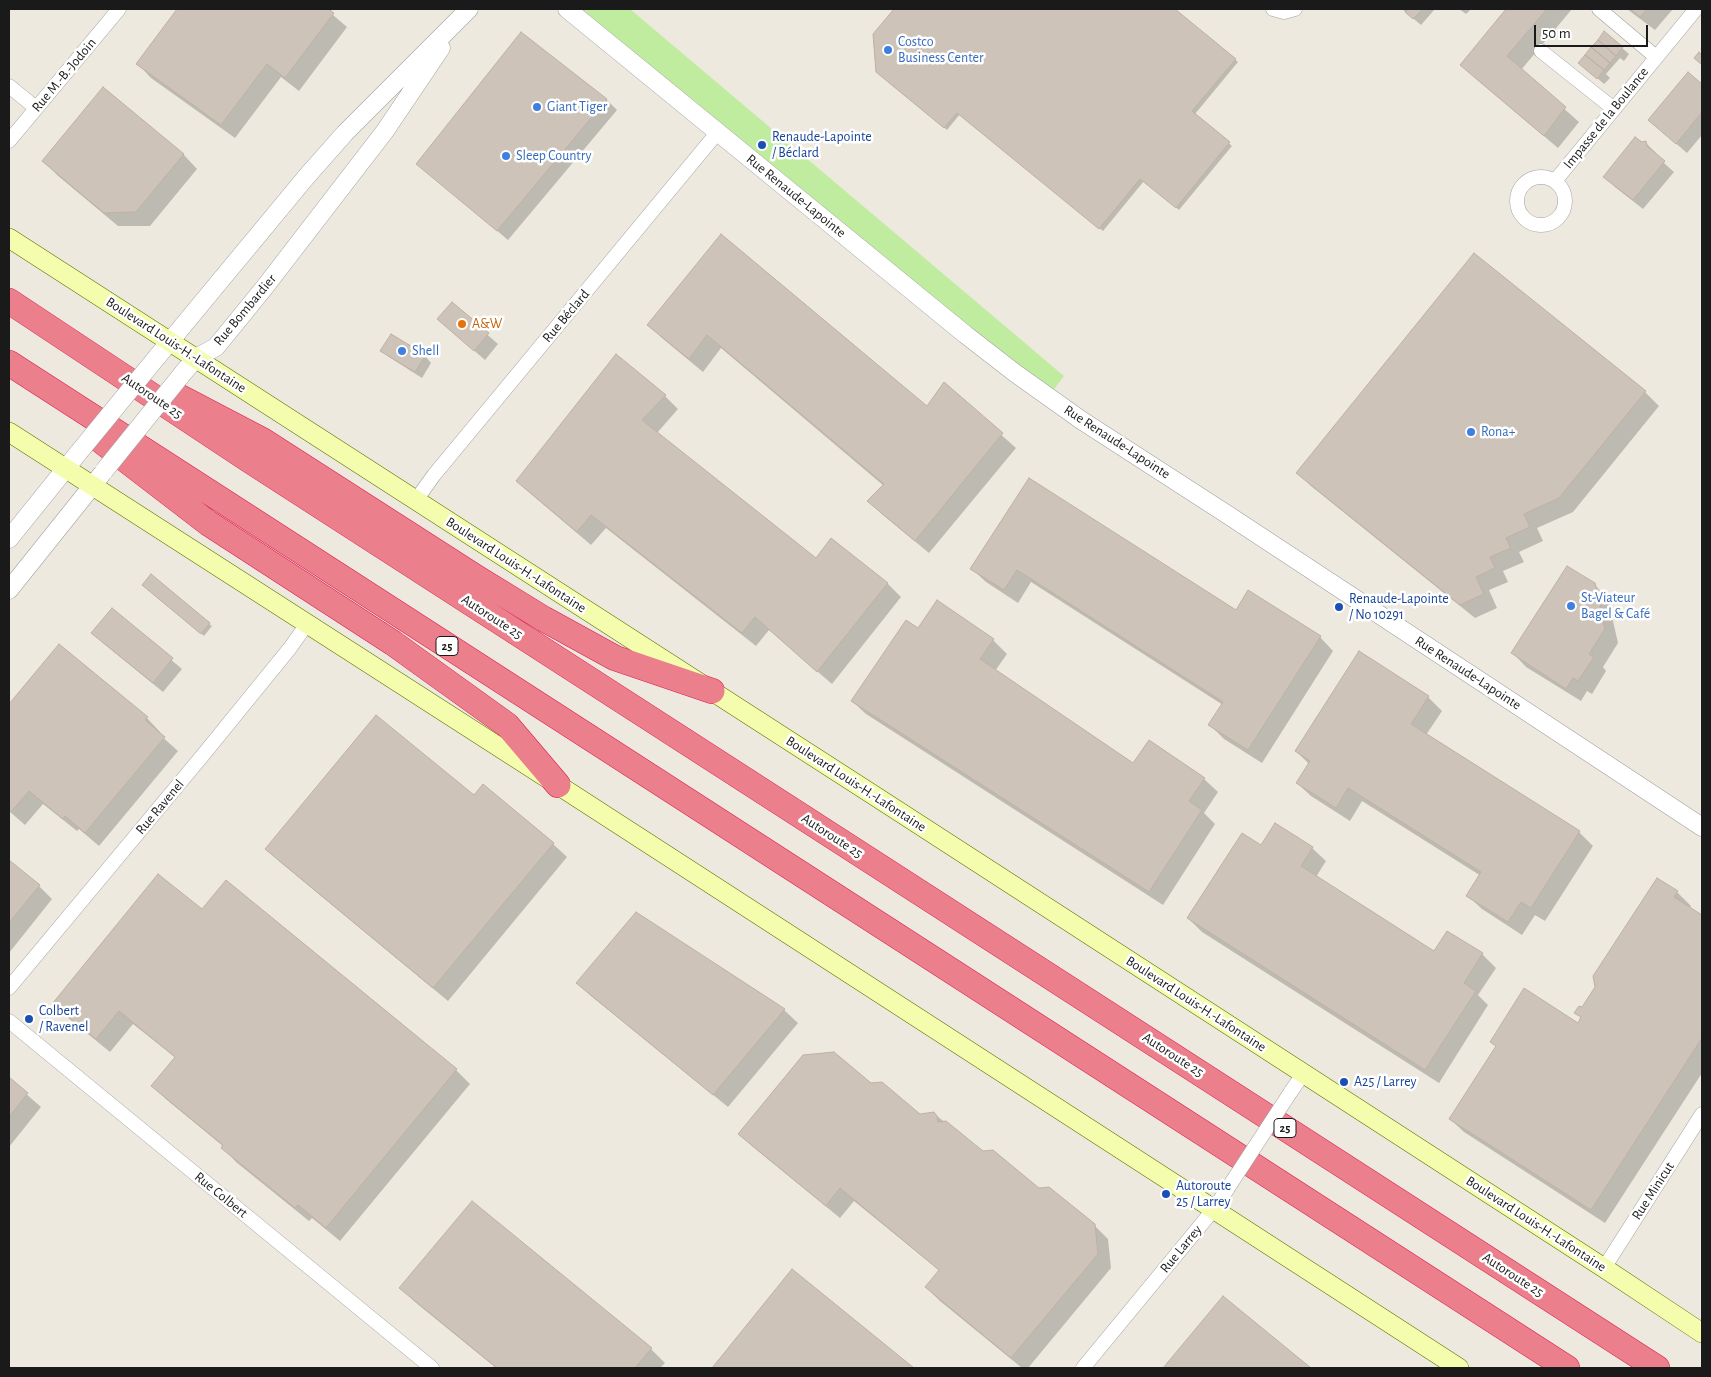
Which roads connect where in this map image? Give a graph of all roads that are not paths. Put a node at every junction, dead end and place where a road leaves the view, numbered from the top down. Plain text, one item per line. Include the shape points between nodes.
1 (119, 9) edge
2 (567, 9) edge
3 (1273, 9) edge
4 (1295, 9) edge
5 (1599, 9) edge
6 (1696, 9) edge
7 (467, 12) edge
8 (1541, 50) dead end
9 (1656, 57) junction
10 (9, 86) edge
11 (36, 108) junction
12 (1614, 109) junction
13 (718, 133) junction
14 (9, 141) edge
15 (1555, 181) dead end
16 (9, 238) edge
17 (9, 301) edge
18 (59, 333) junction
19 (171, 341) junction
20 (196, 358) junction
21 (9, 363) edge
22 (9, 370) edge
23 (9, 432) edge
24 (65, 468) junction
25 (92, 485) junction
26 (416, 500) junction
27 (9, 539) edge
28 (9, 590) edge
29 (307, 624) junction
30 (712, 691) junction
31 (558, 785) junction
32 (1702, 828) edge
33 (9, 988) edge
34 (9, 1021) edge
35 (1303, 1074) junction
36 (1702, 1114) edge
37 (1214, 1209) junction
38 (1604, 1268) junction
39 (1702, 1333) edge
40 (432, 1368) edge
41 (1082, 1368) edge
42 (1460, 1368) edge
43 (1567, 1368) edge
44 (1657, 1368) edge

1 - 11 street, Rue M.-B.-Jodoin
2 - 13 street, Rue Renaude-Lapointe
3 - 4 street via 1284,12
5 - 9 street
6 - 9 street, Impasse de la Boulance
7 - 19 street, Rue Bombardier via 345,132
7 - 20 street, Rue Bombardier via 385,131 302,240 216,347
8 - 12 street
9 - 12 street, Impasse de la Boulance
10 - 11 street
11 - 14 street, Rue M.-B.-Jodoin
12 - 15 street, Impasse de la Boulance
13 - 26 street, Rue Béclard
13 - 32 street, Rue Renaude-Lapointe via 966,335 1081,420
16 - 19 main road, Boulevard Louis-H.-Lafontaine
17 - 18 highway, Autoroute 25 / 25
18 - 30 highway via 262,440 575,637 615,658
18 - 44 highway, Autoroute 25 / 25 via 249,460
19 - 20 main road, Boulevard Louis-H.-Lafontaine
19 - 24 street, Rue Bombardier, bridge
20 - 25 street, Rue Bombardier, bridge
20 - 26 main road, Boulevard Louis-H.-Lafontaine
21 - 43 highway, 25
22 - 31 highway via 208,523 393,643 507,725
23 - 24 main road
24 - 25 main road
24 - 27 street, Rue Bombardier
25 - 28 street, Rue Bombardier
25 - 29 main road
26 - 30 main road, Boulevard Louis-H.-Lafontaine
29 - 31 main road
29 - 33 street, Rue Ravenel
30 - 35 main road, Boulevard Louis-H.-Lafontaine
31 - 37 main road
34 - 40 street, Rue Colbert
35 - 37 street, Rue Larrey, bridge
35 - 38 main road, Boulevard Louis-H.-Lafontaine
36 - 38 street, Rue Minicut
37 - 41 street, Rue Larrey
37 - 42 main road
38 - 39 main road, Boulevard Louis-H.-Lafontaine

